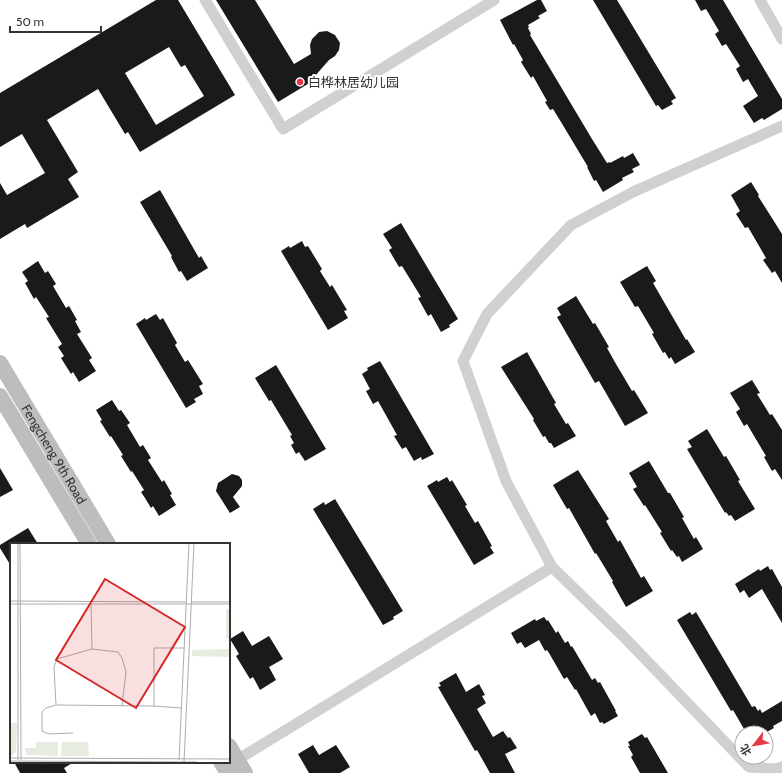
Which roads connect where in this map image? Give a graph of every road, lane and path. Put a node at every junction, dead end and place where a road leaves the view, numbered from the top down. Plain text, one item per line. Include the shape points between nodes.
1 (205, 0) edge
2 (494, 0) edge
3 (760, 0) edge
4 (782, 39) edge
5 (782, 126) edge
6 (0, 363) edge
7 (0, 396) edge
8 (88, 543) edge
9 (107, 543) edge
10 (552, 567) junction
11 (237, 760) edge
12 (222, 763) edge
13 (782, 768) edge
14 (228, 773) edge

1 - 2 street via 282,129
3 - 4 street
5 - 10 street via 635,191 571,225 486,314 464,361 506,481
6 - 9 street, Fengcheng 9th Road
7 - 8 street, Fengcheng 9th Road
10 - 11 street
10 - 13 street via 624,637 749,767
12 - 14 street

